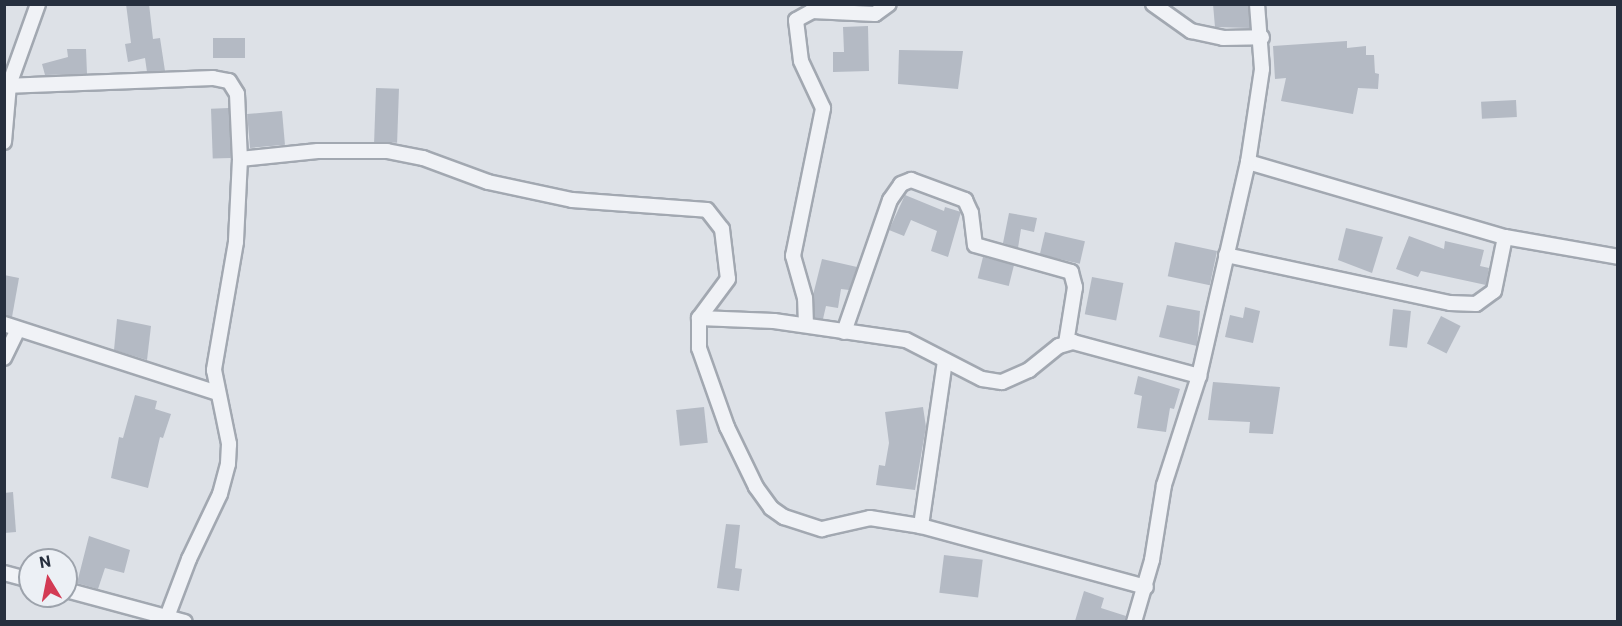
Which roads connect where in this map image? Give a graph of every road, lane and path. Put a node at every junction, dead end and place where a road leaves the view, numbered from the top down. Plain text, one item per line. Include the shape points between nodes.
1 (38, 4) edge
2 (889, 4) edge
3 (1153, 4) edge
4 (1257, 4) edge
5 (1262, 37) junction
6 (7, 86) edge
7 (4, 142) edge
8 (240, 159) junction
9 (1248, 162) junction
10 (1505, 237) junction
11 (1226, 255) junction
12 (1617, 257) edge
13 (699, 318) junction
14 (806, 325) junction
15 (11, 326) edge
16 (844, 332) junction
17 (1066, 343) junction
18 (4, 358) edge
19 (945, 362) junction
20 (1199, 376) junction
21 (217, 393) junction
22 (921, 526) junction
23 (1146, 587) junction
24 (78, 593) edge
25 (167, 617) junction
26 (185, 621) edge
27 (1134, 621) edge

1 - 6 street
2 - 14 street via 875,14 812,11 796,20 801,61 823,108 794,256 805,298
3 - 5 street via 1191,31 1223,38
4 - 5 street
5 - 9 street via 1262,69
6 - 7 street
6 - 8 street via 70,80 222,79 237,94
8 - 13 street via 318,151 387,151 423,158 488,182 572,200 707,210 722,229 728,279
8 - 21 street via 236,242 214,370
9 - 10 street
9 - 11 street
10 - 11 street via 1494,291 1476,304 1450,303
10 - 12 street
11 - 20 street
13 - 14 street
13 - 22 street via 702,364 727,427 771,508 784,517 822,529 870,518
14 - 16 street
15 - 18 street
15 - 21 street
16 - 17 street via 890,201 901,184 911,180 965,200 971,213 975,245 1071,272 1075,287
16 - 19 street via 906,340
17 - 19 street via 1029,370 1002,382 982,379
17 - 20 street via 1081,343
19 - 22 street
20 - 23 street via 1164,485
21 - 25 street via 229,444 226,476
22 - 23 street
23 - 27 street
24 - 25 street
25 - 26 street

